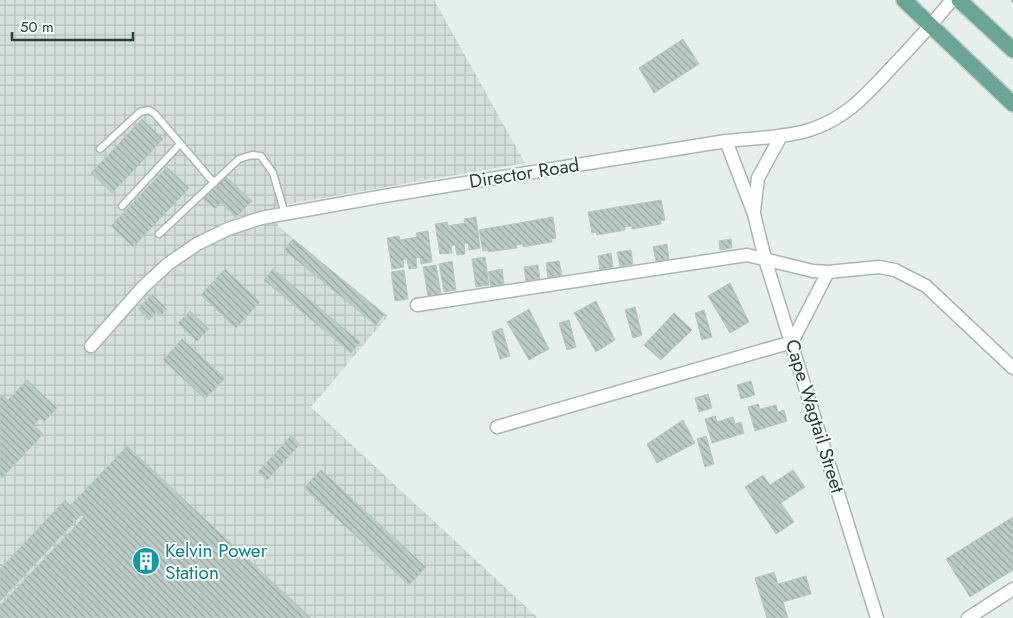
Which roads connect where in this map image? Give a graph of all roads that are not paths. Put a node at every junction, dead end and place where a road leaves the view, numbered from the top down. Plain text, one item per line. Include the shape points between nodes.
1 (904, 0) edge
2 (952, 0) edge
3 (959, 0) edge
4 (931, 26) junction
5 (1013, 50) edge
6 (1013, 104) edge
7 (781, 136) junction
8 (726, 141) junction
9 (180, 144) junction
10 (100, 149) dead end
11 (214, 183) junction
12 (122, 206) dead end
13 (285, 214) junction
14 (754, 214) junction
15 (159, 234) dead end
16 (765, 259) junction
17 (828, 272) junction
18 (417, 305) dead end
19 (792, 342) junction
20 (91, 346) dead end
21 (1013, 368) edge
22 (497, 427) dead end
23 (1013, 589) edge
24 (877, 618) edge
25 (968, 618) edge

1 - 4 main road
2 - 4 street, Director Road
3 - 5 main road
4 - 6 main road
4 - 7 street, Director Road via 868,93 840,117 808,130
7 - 8 street, Director Road
7 - 14 street via 765,161 756,185
8 - 13 street, Director Road
8 - 14 street
9 - 10 lane via 148,110 140,112
9 - 11 lane
9 - 12 lane
11 - 13 lane via 239,159 261,156 274,173
11 - 15 lane
13 - 20 street, Director Road via 228,229 197,244 142,287
14 - 16 street, Cape Wagtail Street
16 - 17 street
16 - 18 street via 747,255 728,257
16 - 19 street, Cape Wagtail Street
17 - 19 street
17 - 21 street via 879,267 906,274 926,286
19 - 22 street
19 - 24 street, Cape Wagtail Street
23 - 25 street

